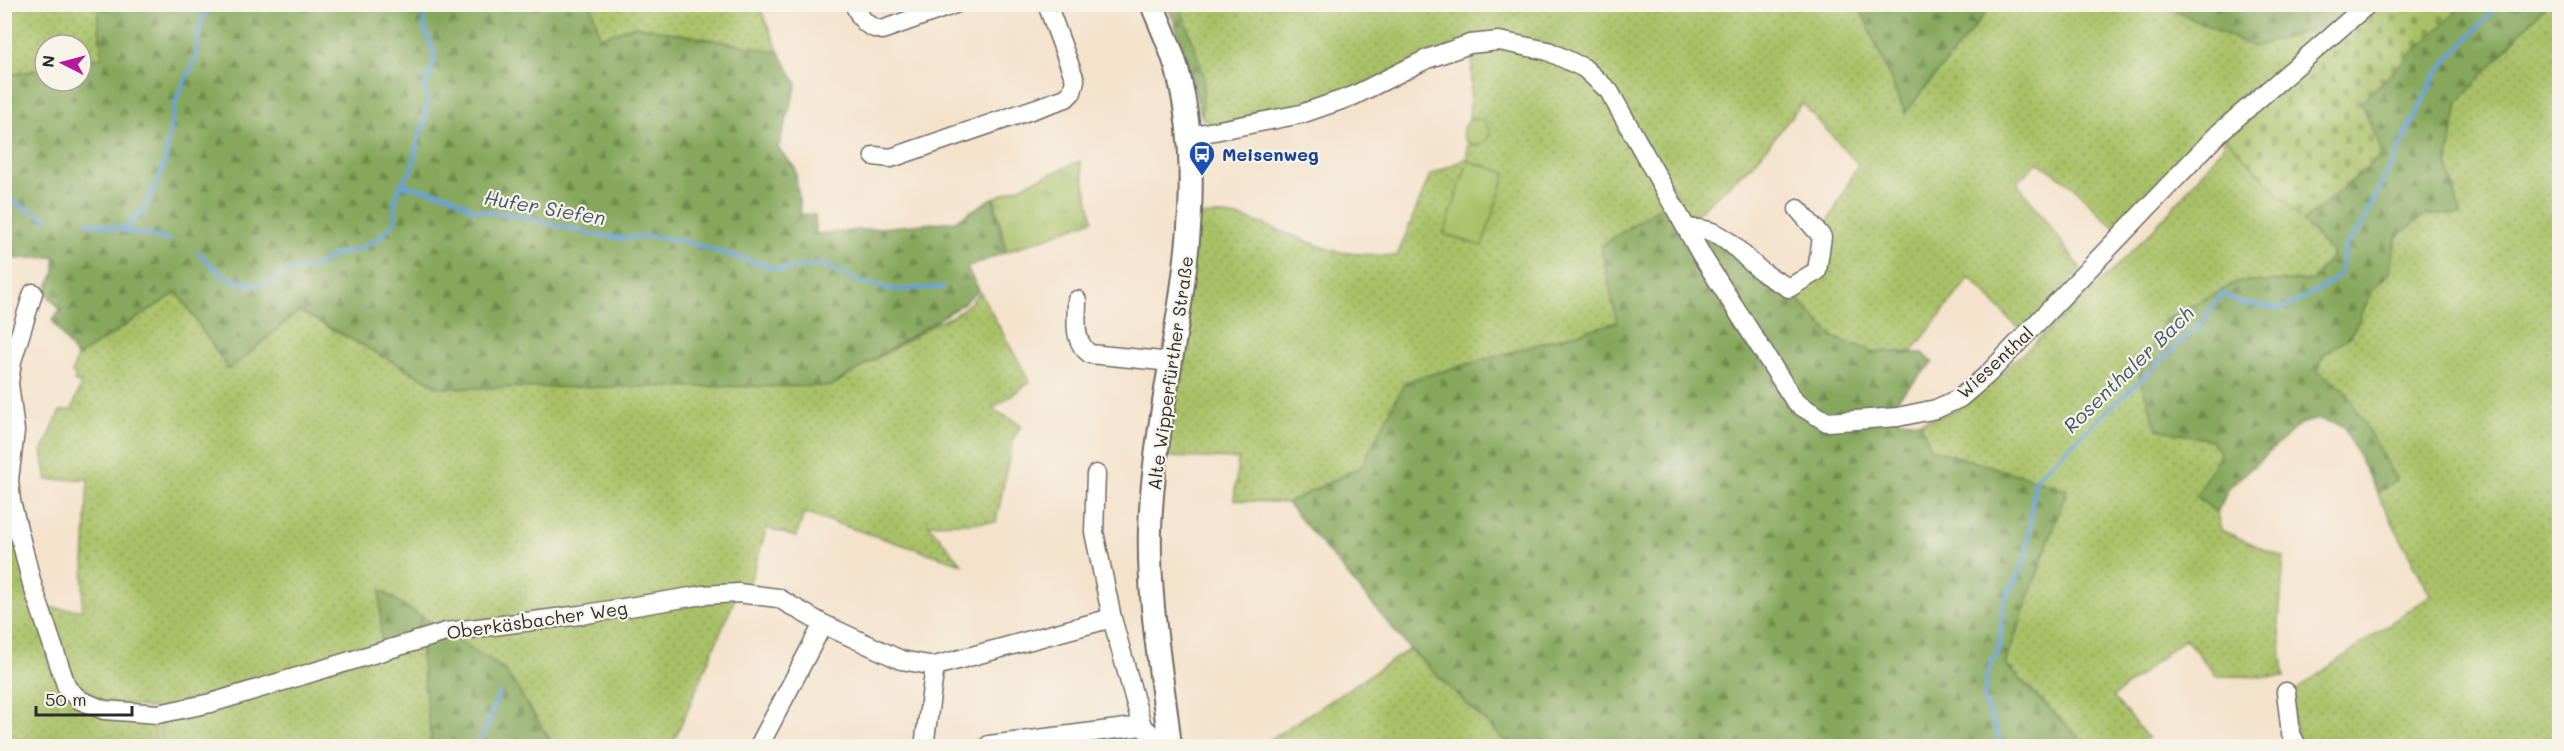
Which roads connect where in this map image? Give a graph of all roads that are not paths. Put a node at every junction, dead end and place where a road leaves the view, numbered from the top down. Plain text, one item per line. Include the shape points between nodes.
1 (854, 4) edge
2 (955, 4) edge
3 (1047, 4) edge
4 (1152, 4) edge
5 (2368, 4) edge
6 (1189, 136) junction
7 (874, 156) dead end
8 (1798, 209) dead end
9 (1688, 229) junction
10 (33, 293) dead end
11 (1077, 300) dead end
12 (1172, 362) junction
13 (1096, 474) dead end
14 (1112, 618) junction
15 (823, 624) junction
16 (935, 666) junction
17 (2286, 692) dead end
18 (1142, 726) junction
19 (988, 745) dead end
20 (1170, 745) edge
21 (759, 747) edge
22 (924, 747) edge
23 (2297, 747) edge

1 - 2 street via 862,22 882,30
3 - 7 street via 1075,80 1066,98 891,158
4 - 6 main road, Alte Wipperfürther Straße via 1178,72
5 - 9 street, Wiesenthal via 2218,133 1987,375 1960,398 1936,409 1898,417 1827,422 1796,403
6 - 9 street, Wiesenthal via 1301,114 1353,96 1427,59 1470,44 1499,41 1548,51 1584,68 1609,91
6 - 12 main road, Alte Wipperfürther Straße via 1189,242
8 - 9 street via 1822,237 1817,271 1789,288 1764,273 1730,241 1704,228
10 - 15 street, Oberkäsbacher Weg via 9,383 15,431 9,480 11,501 32,584 67,688 80,700 104,710 158,714 211,703 446,632 704,596 746,593 778,598
11 - 12 street via 1077,337 1081,348 1090,354
12 - 20 main road, Alte Wipperfürther Straße via 1155,460 1150,529 1155,634
13 - 14 street via 1094,532
14 - 16 street, Oberkäsbacher Weg
14 - 18 street
15 - 16 street, Oberkäsbacher Weg via 901,660
15 - 21 street
16 - 22 street
17 - 23 street via 2291,734
18 - 19 street
18 - 20 street

